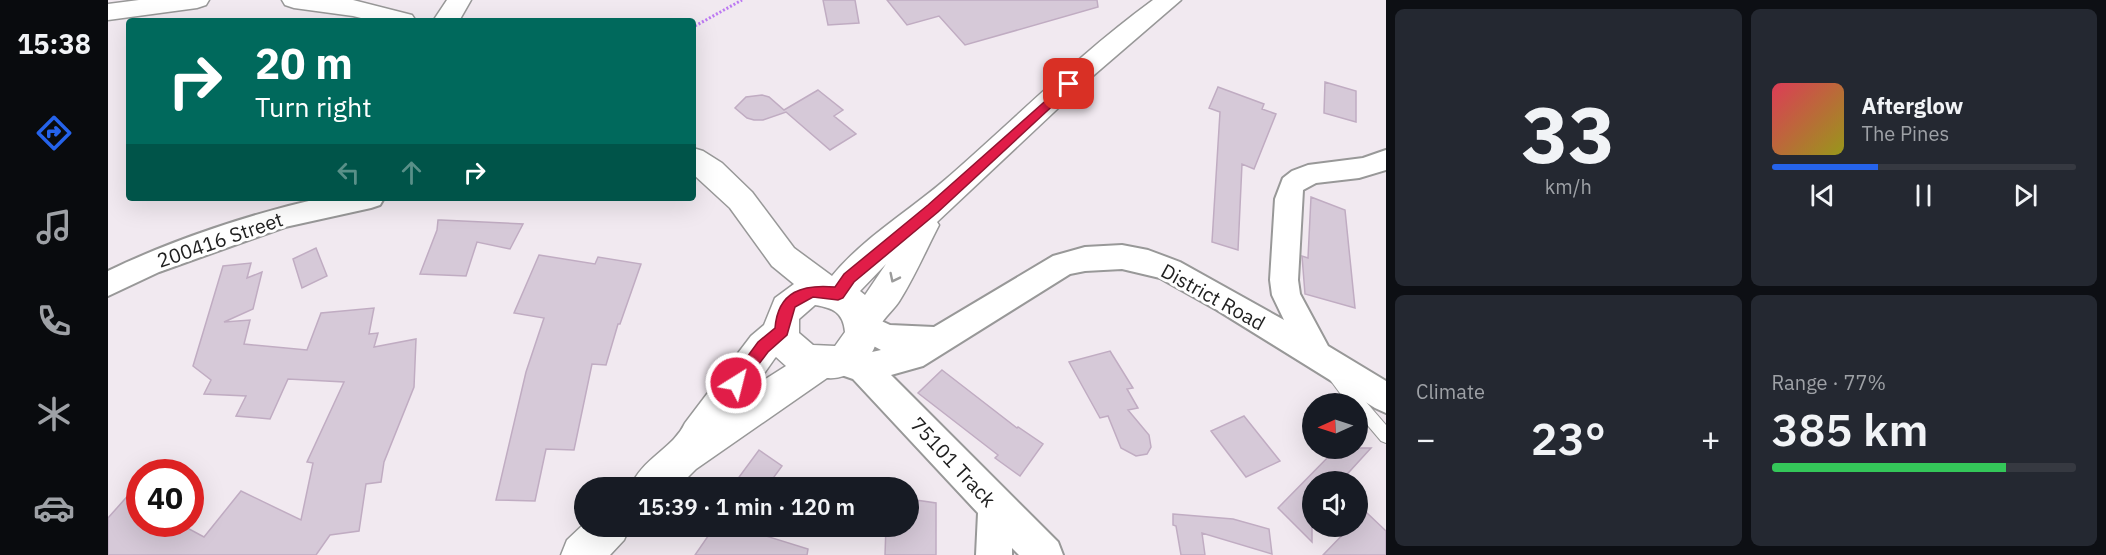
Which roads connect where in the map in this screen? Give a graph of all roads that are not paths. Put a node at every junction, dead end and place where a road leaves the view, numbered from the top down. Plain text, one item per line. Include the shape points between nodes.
1 (197, 0) edge
2 (294, 0) edge
3 (459, 0) edge
4 (1169, 0) edge
5 (108, 12) edge
6 (392, 18) edge
7 (448, 18) edge
8 (1386, 159) edge
9 (696, 161) edge
10 (356, 201) edge
11 (933, 208) junction
12 (766, 236) junction
13 (108, 284) edge
14 (833, 292) junction
15 (863, 323) junction
16 (782, 325) junction
17 (936, 340) junction
18 (1318, 357) junction
19 (841, 364) junction
20 (1386, 399) edge
21 (1386, 436) edge
22 (682, 456) junction
23 (660, 477) edge
24 (996, 509) junction
25 (599, 537) edge
26 (582, 555) edge
27 (994, 555) edge
28 (1045, 555) edge

1 - 5 street
2 - 6 street via 354,8
3 - 7 street
4 - 11 street via 1130,27
8 - 18 street via 1372,166 1314,173 1291,188 1284,280 1296,317
9 - 12 street via 729,187
10 - 13 street, 200416 Street via 283,216 149,264
11 - 14 street
11 -> 15 street via 889,290
12 - 14 street via 789,262
12 - 16 street via 778,278
14 - 15 street via 849,301
14 - 16 street via 813,291 790,302
15 - 17 street via 886,338
15 - 19 street via 862,340
16 - 19 street via 792,351 805,359
16 - 22 street
17 - 18 street, District Road via 1063,264 1122,257 1148,262 1198,283
17 - 19 street, District Road via 912,356
18 - 20 street, District Road
18 - 21 lane
19 - 22 street
19 - 24 street, 75101 Track via 900,404
22 - 23 street
24 - 27 street
24 - 28 street, 75101 Track
25 - 26 street

